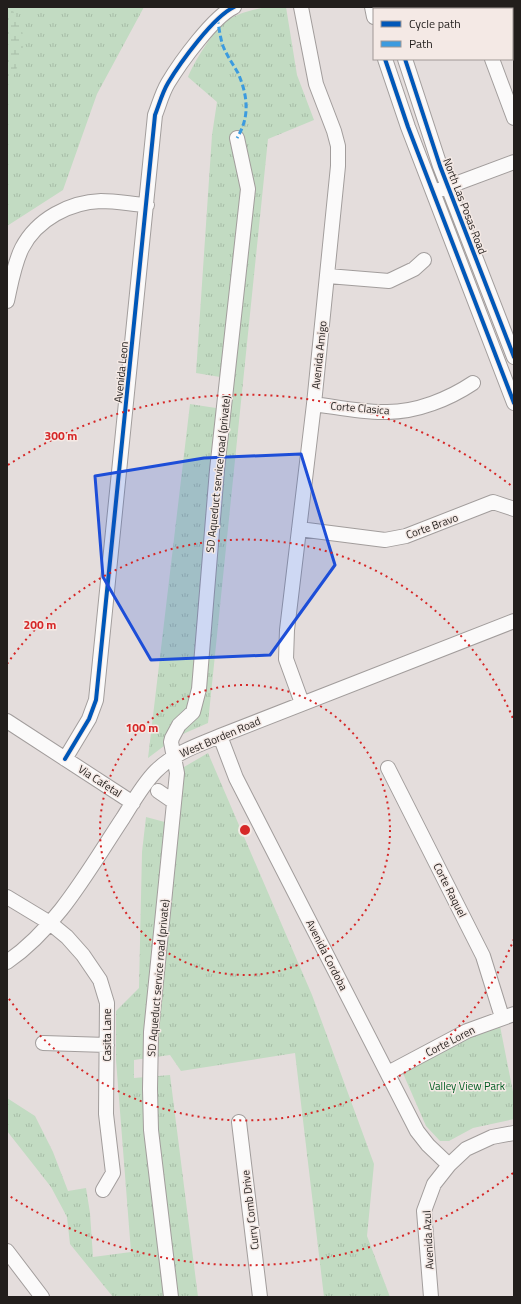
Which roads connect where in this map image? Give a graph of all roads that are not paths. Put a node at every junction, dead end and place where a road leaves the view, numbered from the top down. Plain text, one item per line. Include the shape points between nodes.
1 (234, 7) edge
2 (301, 7) edge
3 (216, 13) edge
4 (385, 60) edge
5 (405, 60) edge
6 (492, 60) edge
7 (514, 118) edge
8 (237, 138) dead end
9 (514, 162) edge
10 (448, 186) junction
11 (433, 192) junction
12 (147, 205) junction
13 (424, 260) dead end
14 (328, 276) junction
15 (7, 301) edge
16 (514, 357) edge
17 (473, 383) dead end
18 (314, 404) junction
19 (514, 404) edge
20 (514, 509) edge
21 (299, 529) junction
22 (514, 621) edge
23 (302, 704) junction
24 (7, 721) edge
25 (220, 736) junction
26 (174, 757) junction
27 (65, 759) junction
28 (388, 768) dead end
29 (158, 791) dead end
30 (133, 802) junction
31 (174, 802) junction
32 (7, 897) edge
33 (50, 923) junction
34 (7, 962) edge
35 (508, 1016) edge
36 (43, 1043) dead end
37 (107, 1045) junction
38 (388, 1073) junction
39 (239, 1122) dead end
40 (514, 1133) edge
41 (449, 1164) junction
42 (103, 1190) dead end
43 (7, 1251) edge
44 (42, 1297) edge
45 (171, 1297) edge
46 (260, 1297) edge
47 (431, 1297) edge

1 - 3 street, Avenida Leon
2 - 14 street, Avenida Amigo via 316,84 338,146
3 - 12 street, Avenida Leon via 209,27 168,84 155,115
4 - 11 street
5 - 10 street, North Las Posas Road
6 - 7 street
8 - 26 street, SD Aqueduct service road (private) via 248,189 214,501 199,689 193,712 173,733 171,742
9 - 10 street
10 - 11 street
10 - 16 street, North Las Posas Road
11 - 19 street
12 - 15 street via 102,201 84,203 54,214 33,232 22,247
12 - 27 street, Avenida Leon via 96,700 89,720
13 - 14 street via 414,269 389,281
14 - 18 street, Avenida Amigo
17 - 18 street, Corte Clasica via 457,394 415,409 387,412
18 - 21 street, Avenida Amigo
20 - 21 street, Corte Bravo via 493,502 406,536 385,540
21 - 23 street, Avenida Amigo via 286,659
22 - 23 street, West Borden Road
23 - 25 street, West Borden Road
24 - 27 street, Via Cafetal
25 - 26 street, West Borden Road
25 - 38 street, Avenida Cordoba via 236,778
26 - 30 street, West Borden Road via 156,771
26 - 31 street, SD Aqueduct service road (private) via 177,773
27 - 30 street, Via Cafetal
28 - 35 street, Corte Raquel via 483,956
29 - 31 street
30 - 33 street, West Borden Road
31 - 45 street, SD Aqueduct service road (private) via 151,1032 150,1089 152,1130
32 - 33 street, Casita Lane
33 - 34 street, West Borden Road via 24,950
33 - 37 street, Casita Lane via 83,955 100,980 107,1003
35 - 38 street, Corte Loren via 467,1031
36 - 37 street
37 - 42 street, Casita Lane via 106,1114 113,1173
38 - 41 street, Avenida Cordoba via 417,1131
39 - 46 street, Curry Comb Drive
40 - 41 street, Avenida Azul via 492,1137 466,1149
41 - 47 street, Avenida Azul via 434,1184 424,1211
43 - 44 street

